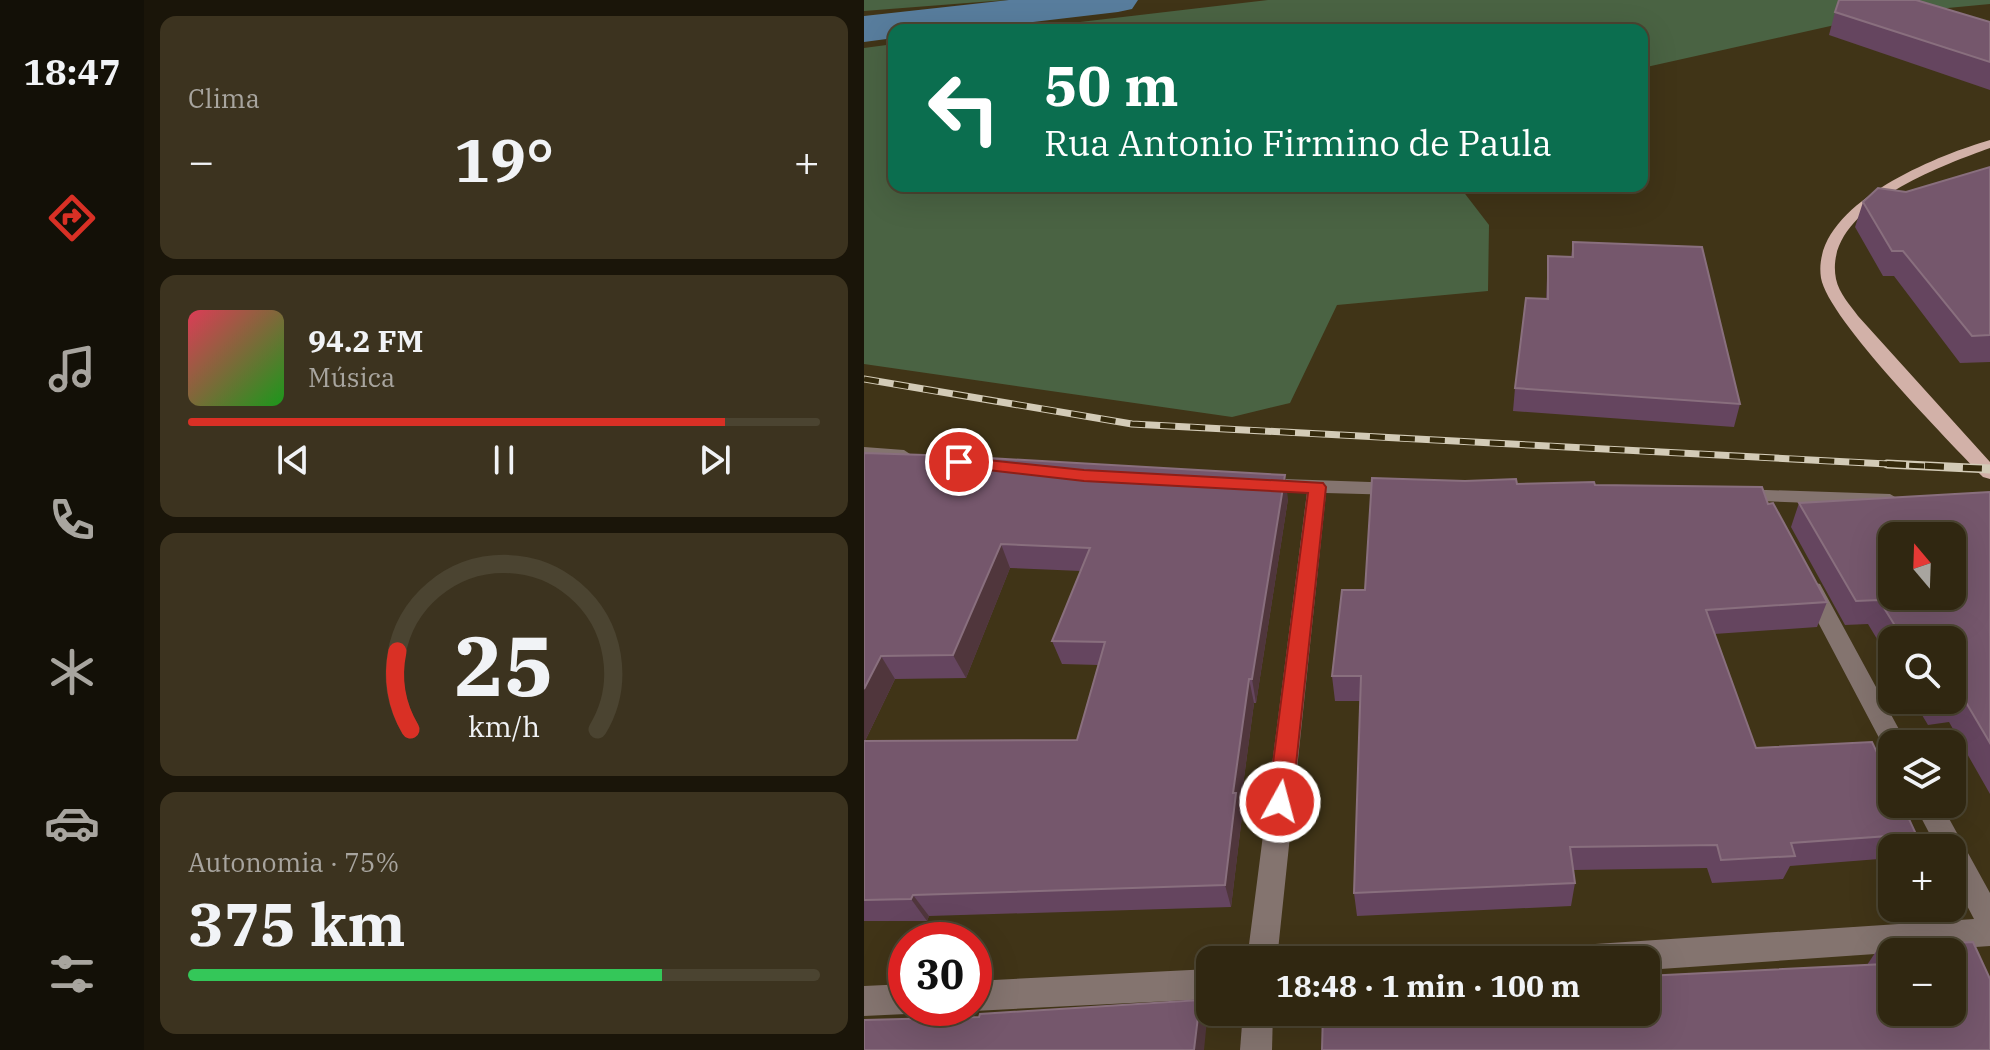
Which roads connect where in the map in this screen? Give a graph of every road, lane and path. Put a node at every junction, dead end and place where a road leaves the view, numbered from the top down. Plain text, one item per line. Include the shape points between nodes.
1 (1990, 144) edge
2 (864, 453) edge
3 (928, 459) edge
4 (1990, 473) edge
5 (1239, 483) edge
6 (1317, 487) junction
7 (1412, 489) edge
8 (1713, 494) edge
9 (1760, 495) junction
10 (1913, 501) edge
11 (1775, 523) edge
12 (1798, 564) edge
13 (1887, 730) edge
14 (1966, 877) edge
15 (1990, 921) edge
16 (1990, 932) edge
17 (1264, 946) edge
18 (1660, 955) edge
19 (1196, 985) edge
20 (992, 995) edge
21 (888, 1000) edge
22 (864, 1001) edge
23 (1257, 1026) edge
24 (1256, 1050) edge

1 - 4 main road via 1949,158 1873,199 1833,240 1829,282 1857,327
2 - 3 street
5 - 6 street
6 - 7 street
6 - 17 street
8 - 9 street
9 - 10 street
9 - 11 street
12 - 13 street
14 - 15 street
16 - 18 street
19 - 20 street
21 - 22 street
23 - 24 street

